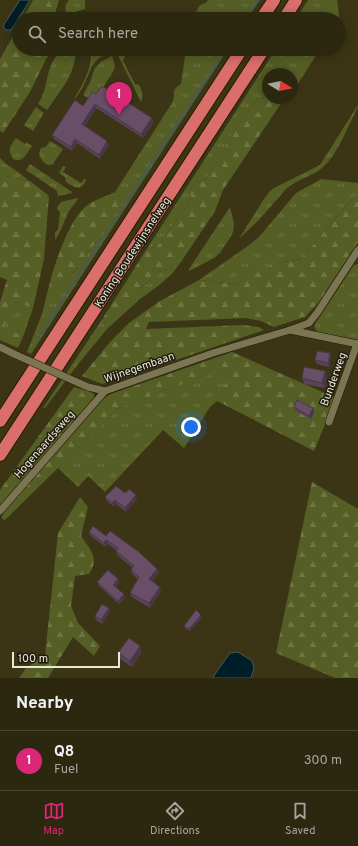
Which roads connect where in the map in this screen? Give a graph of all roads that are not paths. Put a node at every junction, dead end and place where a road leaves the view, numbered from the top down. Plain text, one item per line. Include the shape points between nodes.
1 (274, 0) edge
2 (296, 0) edge
3 (266, 12) edge
4 (288, 12) edge
5 (237, 56) edge
6 (259, 56) edge
7 (358, 250) edge
8 (290, 330) junction
9 (358, 344) edge
10 (0, 347) edge
11 (105, 391) junction
12 (0, 421) edge
13 (329, 422) dead end
14 (0, 455) edge
15 (0, 511) edge

1 - 3 highway
2 - 4 highway
5 - 12 highway, Koning Boudewijnsnelweg
6 - 14 highway, Koning Boudewijnsnelweg
7 - 8 street, Wijnegembaan via 317,313 308,323
8 - 9 street
8 - 11 street, Wijnegembaan via 213,353
9 - 13 street, Bunderweg
10 - 11 street, Wijnegembaan, bridge via 88,387
11 - 15 street, Hogenaardseweg

